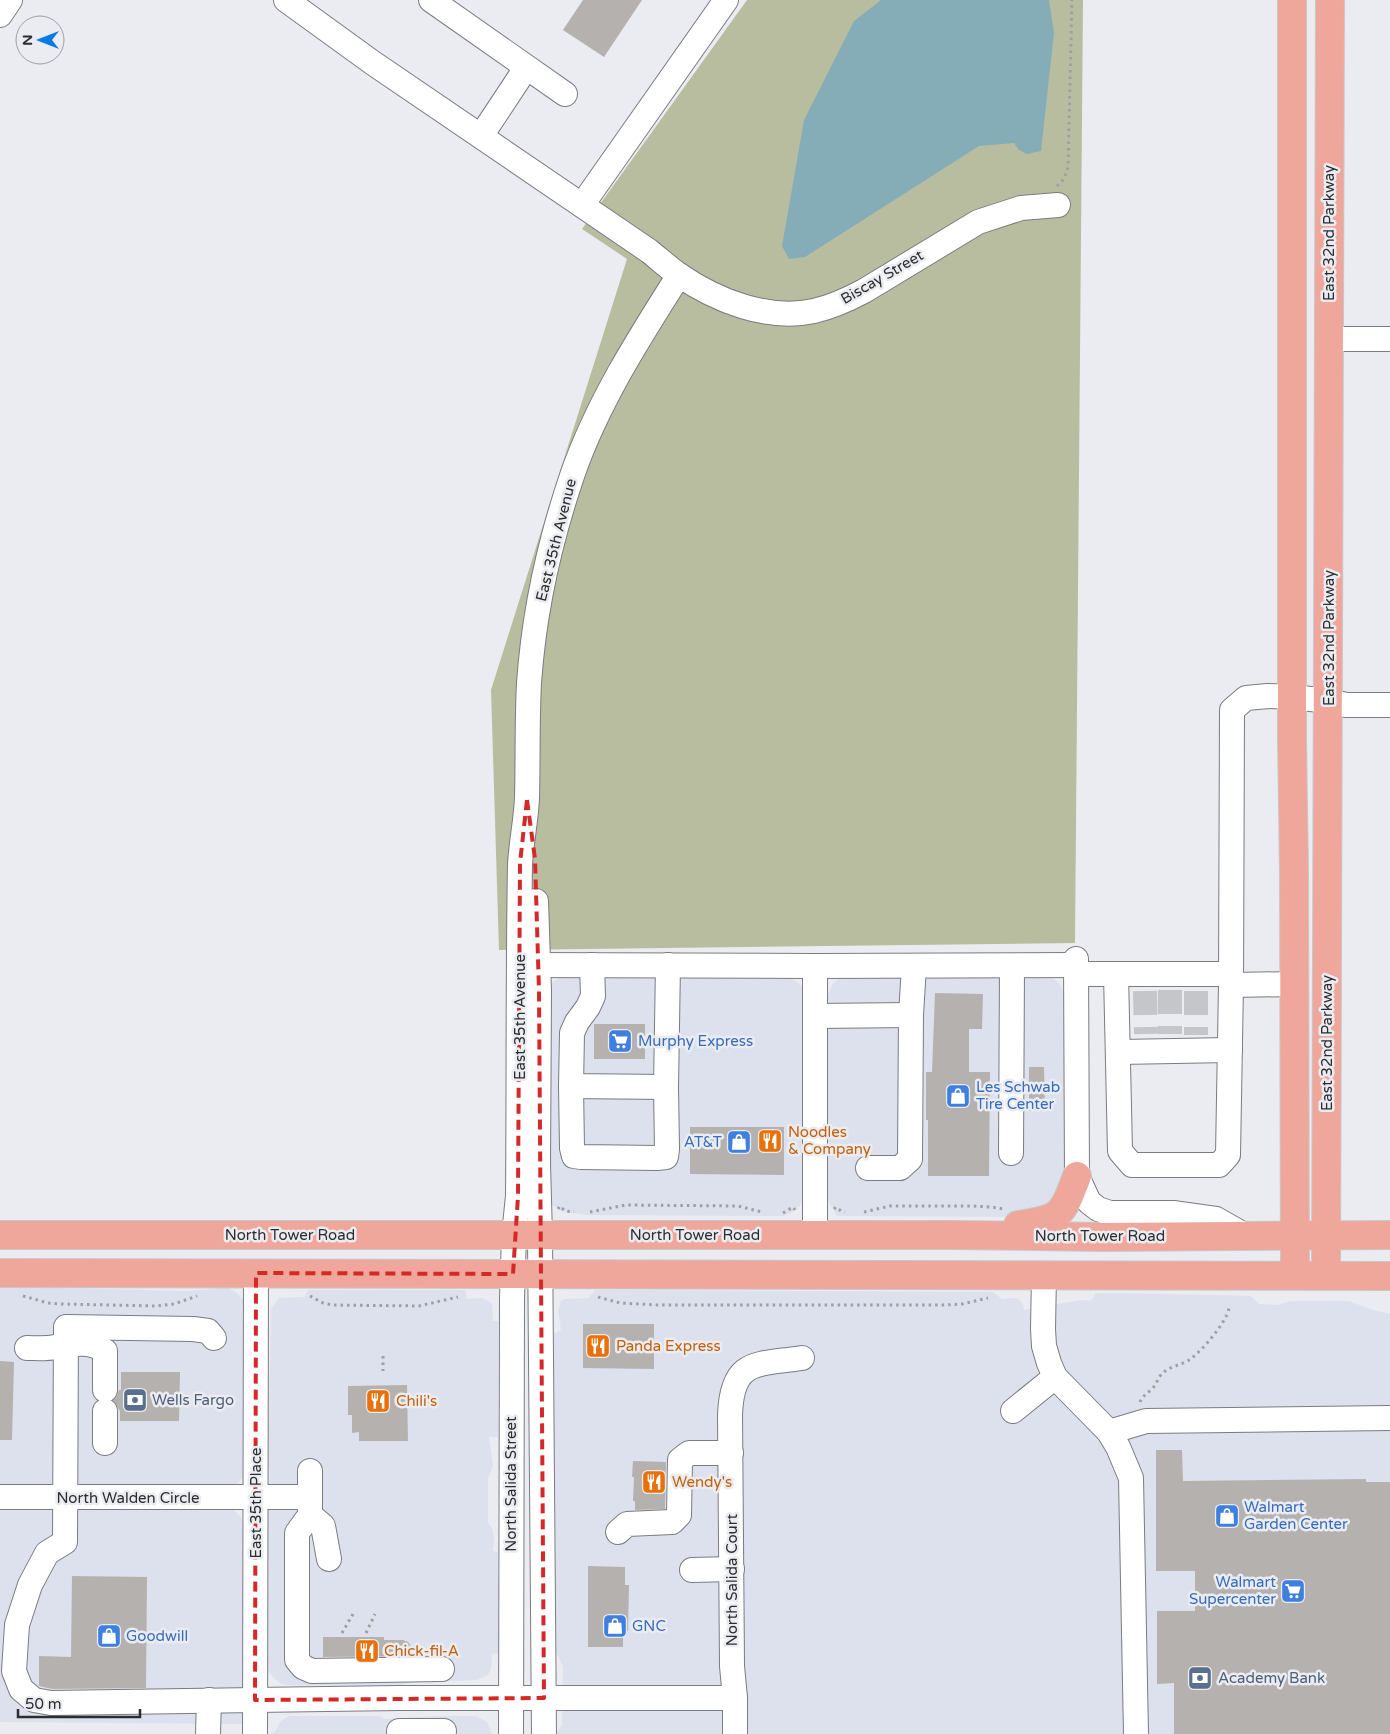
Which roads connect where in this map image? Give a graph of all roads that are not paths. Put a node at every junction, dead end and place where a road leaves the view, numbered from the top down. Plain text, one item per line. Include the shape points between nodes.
1 (10, 0) edge
2 (286, 0) edge
3 (431, 0) edge
4 (726, 0) edge
5 (1292, 0) edge
6 (1330, 0) edge
7 (0, 14) edge
8 (526, 68) junction
9 (565, 94) dead end
10 (481, 136) junction
11 (582, 205) junction
12 (1058, 205) road end
13 (679, 275) junction
14 (1328, 339) junction
15 (1390, 339) edge
16 (1292, 697) junction
17 (1329, 701) junction
18 (1390, 705) edge
19 (529, 965) junction
20 (592, 965) junction
21 (668, 965) junction
22 (815, 966) junction
23 (914, 966) junction
24 (1012, 966) junction
25 (1076, 966) junction
26 (1116, 974) junction
27 (1231, 979) junction
28 (1294, 984) junction
29 (911, 1015) junction
30 (815, 1016) junction
31 (1230, 1050) junction
32 (1118, 1052) junction
33 (572, 1086) junction
34 (666, 1086) junction
35 (1011, 1153) dead end
36 (868, 1168) dead end
37 (1077, 1176) junction
38 (953, 1234) junction
39 (1326, 1234) junction
40 (0, 1235) edge
41 (527, 1235) junction
42 (1294, 1235) junction
43 (1390, 1235) edge
44 (815, 1236) junction
45 (1246, 1236) junction
46 (0, 1273) edge
47 (256, 1273) junction
48 (513, 1274) junction
49 (540, 1274) junction
50 (1044, 1274) junction
51 (1295, 1275) junction
52 (1326, 1275) junction
53 (1390, 1276) edge
54 (214, 1338) dead end
55 (66, 1344) junction
56 (27, 1348) dead end
57 (802, 1358) dead end
58 (1055, 1377) junction
59 (1013, 1411) dead end
60 (1390, 1418) edge
61 (1366, 1419) junction
62 (1390, 1424) edge
63 (1390, 1429) edge
64 (1109, 1432) junction
65 (105, 1443) dead end
66 (731, 1453) junction
67 (310, 1471) dead end
68 (0, 1497) edge
69 (65, 1497) junction
70 (256, 1498) junction
71 (306, 1515) junction
72 (624, 1528) dead end
73 (329, 1559) dead end
74 (732, 1569) junction
75 (692, 1570) dead end
76 (442, 1669) dead end
77 (511, 1698) junction
78 (544, 1698) junction
79 (735, 1698) junction
80 (209, 1700) junction
81 (255, 1700) junction
82 (399, 1731) dead end
83 (444, 1731) dead end
84 (208, 1734) edge
85 (255, 1734) edge
86 (511, 1734) edge
87 (544, 1734) edge
88 (735, 1734) edge
89 (1136, 1734) edge

1 - 7 street
2 - 10 street, Biscay Street
3 - 8 street
4 - 11 street
5 - 16 main road
6 - 14 main road, East 32nd Parkway
8 - 9 street
8 - 10 street
10 - 11 street, Biscay Street
11 - 13 street, Biscay Street
12 - 13 street, Biscay Street via 1021,208 978,222 864,291 814,311 784,313 754,309 721,298
13 - 19 street, East 35th Avenue via 622,366 607,397 574,471 547,564 529,682 527,800 520,863
14 - 15 street
14 - 17 main road, East 32nd Parkway
16 - 17 street
16 - 27 street via 1246,698 1232,710
16 - 28 main road
17 - 18 street via 1346,705
17 - 39 main road, East 32nd Parkway
19 - 20 street
19 - 41 street, East 35th Avenue via 518,1196
20 - 21 street
20 - 33 street via 593,996 572,1034
21 - 22 street
21 - 34 street
22 - 23 street
22 - 30 street
23 - 24 street
23 - 29 street
24 - 25 street
24 - 35 street
25 - 26 street
25 - 37 street
26 - 27 street via 1145,982
26 - 32 street
27 - 28 street
27 - 31 street
28 - 42 main road
29 - 30 street
29 - 36 street via 910,1159 900,1168
30 - 44 street
31 - 32 street via 1196,1043 1146,1043
31 - 32 street via 1228,1155 1219,1165 1132,1165 1120,1151
33 - 34 street
33 - 34 street via 574,1156 657,1158 666,1156 667,1149
37 - 38 main road via 1065,1208 1054,1217 1040,1222
37 - 45 street via 1090,1202 1098,1209 1110,1213 1173,1213 1216,1219
38 - 44 main road, North Tower Road
38 - 45 main road, North Tower Road
39 - 42 main road, North Tower Road
39 - 43 main road, North Tower Road
39 - 52 main road, East 32nd Parkway
40 - 41 main road, North Tower Road
41 - 44 main road, North Tower Road
41 - 48 street, North Salida Street
41 - 49 street, North Salida Street
42 - 45 main road, North Tower Road
42 - 51 main road
46 - 47 main road
47 - 48 main road
47 - 70 street, East 35th Place
48 - 49 main road
48 - 77 street, North Salida Street
49 - 50 main road
49 - 78 street, North Salida Street
50 - 51 main road
50 - 58 street via 1044,1346
51 - 52 main road
52 - 53 main road
54 - 55 street via 208,1331 193,1329 66,1327
55 - 56 street
55 - 65 street via 98,1345 105,1351
55 - 69 street
57 - 66 street, North Salida Court via 744,1369 732,1392
58 - 59 street
58 - 64 street
60 - 61 street
61 - 62 street
61 - 63 street
61 - 64 street via 1146,1421
64 - 89 street via 1130,1478
66 - 72 street via 688,1453 680,1460 678,1515 672,1522
66 - 74 street, North Salida Court
67 - 71 street
68 - 69 street, North Walden Circle
69 - 70 street, North Walden Circle
69 - 80 street via 65,1542 47,1553 30,1585 16,1625 14,1671 21,1689 34,1700 51,1703
70 - 71 street, North Walden Circle
70 - 81 street, East 35th Place
71 - 73 street via 323,1526
71 - 76 street via 297,1660 303,1667 312,1671
74 - 75 street
74 - 79 street, North Salida Court
77 - 78 street
77 - 81 street
77 - 86 street, North Salida Street
78 - 79 street
78 - 87 street, North Salida Street
79 - 88 street, North Salida Court
80 - 81 street
80 - 84 street
81 - 85 street, East 35th Place
82 - 83 street

